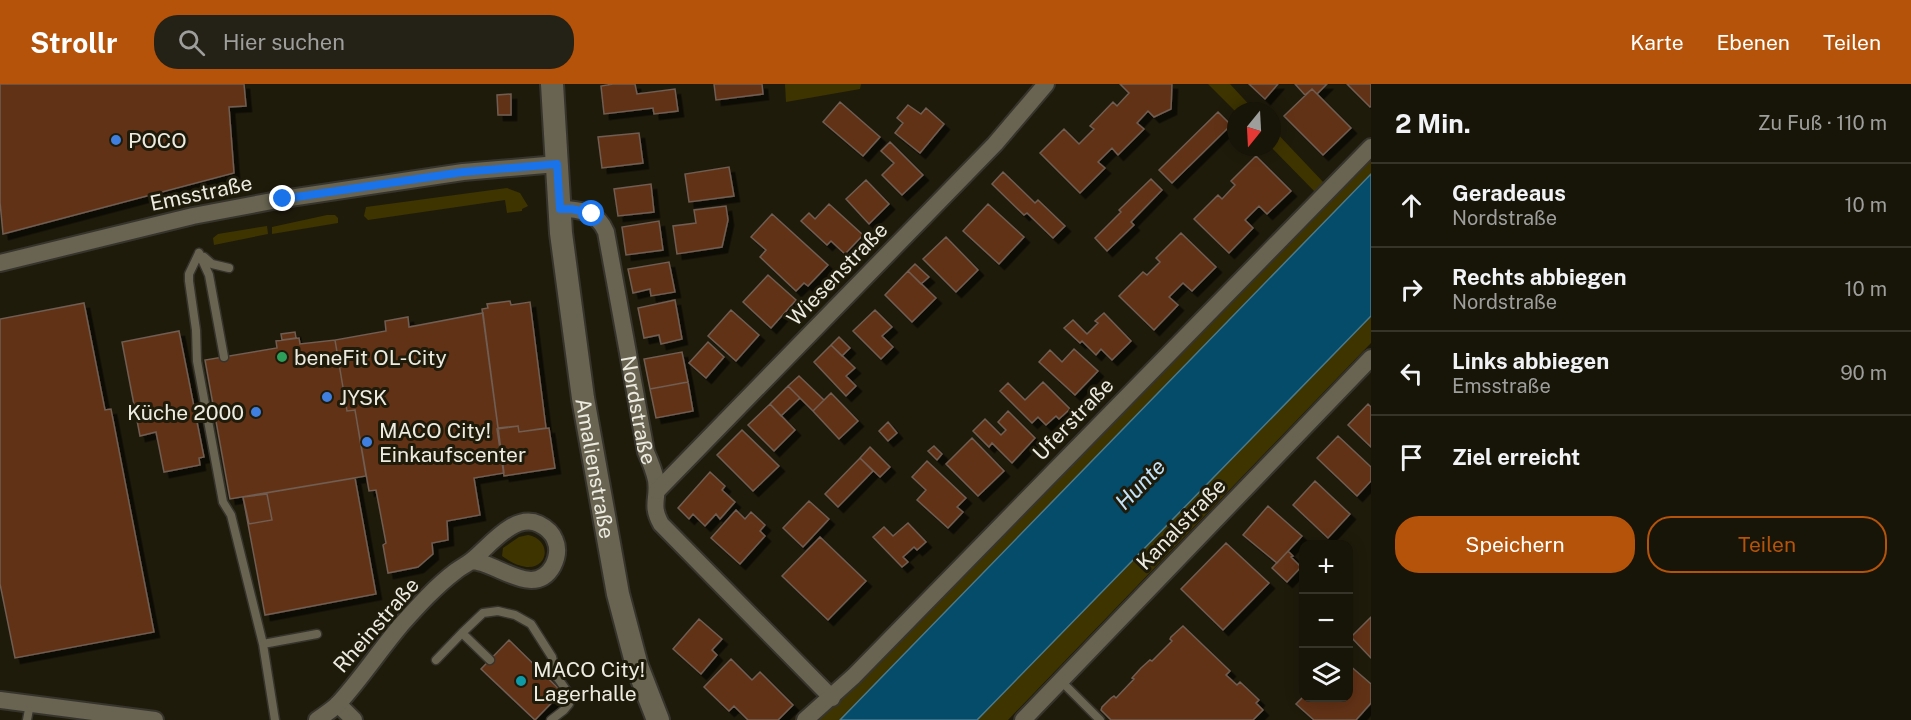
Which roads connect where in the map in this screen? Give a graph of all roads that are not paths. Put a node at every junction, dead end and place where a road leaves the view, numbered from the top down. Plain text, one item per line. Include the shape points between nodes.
1 (552, 84) edge
2 (1046, 84) edge
3 (1371, 147) edge
4 (557, 164) junction
5 (560, 209) junction
6 (199, 253) junction
7 (0, 263) edge
8 (229, 268) dead end
9 (224, 357) dead end
10 (1371, 358) edge
11 (657, 491) junction
12 (471, 561) junction
13 (462, 633) junction
14 (316, 634) dead end
15 (263, 644) junction
16 (436, 660) dead end
17 (490, 660) dead end
18 (1061, 681) junction
19 (832, 698) junction
20 (0, 700) edge
21 (338, 704) junction
22 (28, 712) edge
23 (155, 720) edge
24 (275, 720) edge
25 (316, 720) edge
26 (354, 720) edge
27 (551, 720) edge
28 (658, 720) edge
29 (806, 720) edge
30 (1023, 720) edge
31 (1100, 720) edge

1 - 4 street
2 - 11 street, Wiesenstraße via 995,144
3 - 19 street, Uferstraße
4 - 5 street
4 - 7 street, Emsstraße via 452,173 283,199 193,216
5 - 11 street, Nordstraße via 592,214 606,232 646,452
5 - 28 street, Amalienstraße via 583,398 618,594 637,666
6 - 8 lane via 212,264
6 - 9 lane via 209,274
6 - 15 lane via 189,274 197,361 223,502 231,515
10 - 18 street, Kanalstraße
11 - 19 street, Nordstraße via 654,505 661,524
12 - 12 street, Rheinstraße via 481,561 516,578 534,580 550,571 557,543 546,528 526,522 504,533
12 - 21 street, Rheinstraße via 423,601
13 - 16 lane
13 - 17 lane
13 - 27 lane via 483,613 498,611 531,624 569,694 569,704
14 - 15 lane
15 - 24 lane
18 - 30 street, Kanalstraße
18 - 31 lane
19 - 29 street, Uferstraße
20 - 22 street
21 - 25 street, Rheinstraße
21 - 26 street
22 - 23 street

